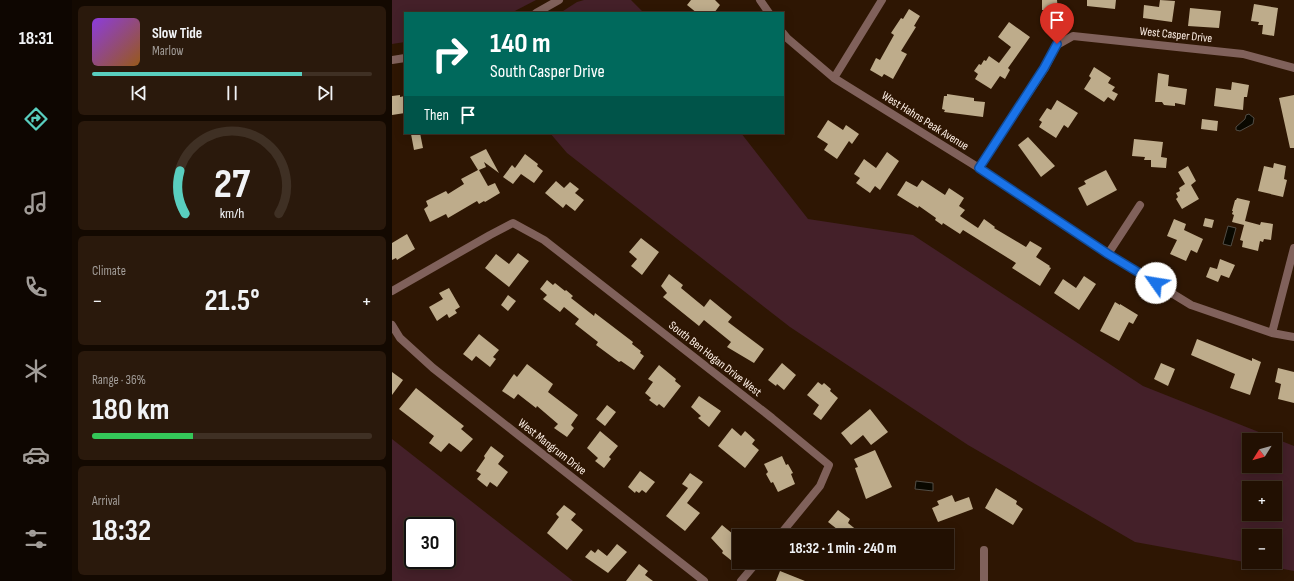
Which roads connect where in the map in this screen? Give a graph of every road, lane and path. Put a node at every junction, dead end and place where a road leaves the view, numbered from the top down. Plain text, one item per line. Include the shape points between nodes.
1 (559, 0) edge
2 (760, 0) edge
3 (882, 0) edge
4 (538, 12) edge
5 (768, 12) edge
6 (784, 35) edge
7 (404, 58) edge
8 (392, 60) edge
9 (1294, 68) edge
10 (834, 78) junction
11 (979, 168) junction
12 (1140, 205) dead end
13 (1294, 248) edge
14 (1108, 254) junction
15 (392, 291) edge
16 (392, 325) edge
17 (1272, 333) junction
18 (1294, 337) edge
19 (785, 529) edge
20 (984, 550) dead end
21 (751, 569) edge
22 (704, 581) edge
23 (741, 581) edge
24 (984, 581) edge

1 - 4 street
2 - 5 street
3 - 10 street
6 - 10 street, West Hahns Peak Avenue
7 - 8 street
9 - 11 street, West Casper Drive via 1243,54 1073,36 1057,44
10 - 11 street, West Hahns Peak Avenue
11 - 14 street, West Hahns Peak Avenue
12 - 14 street
13 - 17 street
14 - 17 street, West Hahns Peak Avenue via 1191,305
15 - 19 street, South Ben Hogan Drive West via 513,223 544,240 829,465 820,486
16 - 22 street, West Mangrum Drive via 400,338 433,368
17 - 18 street, West Hahns Peak Avenue
20 - 24 street
21 - 23 street

